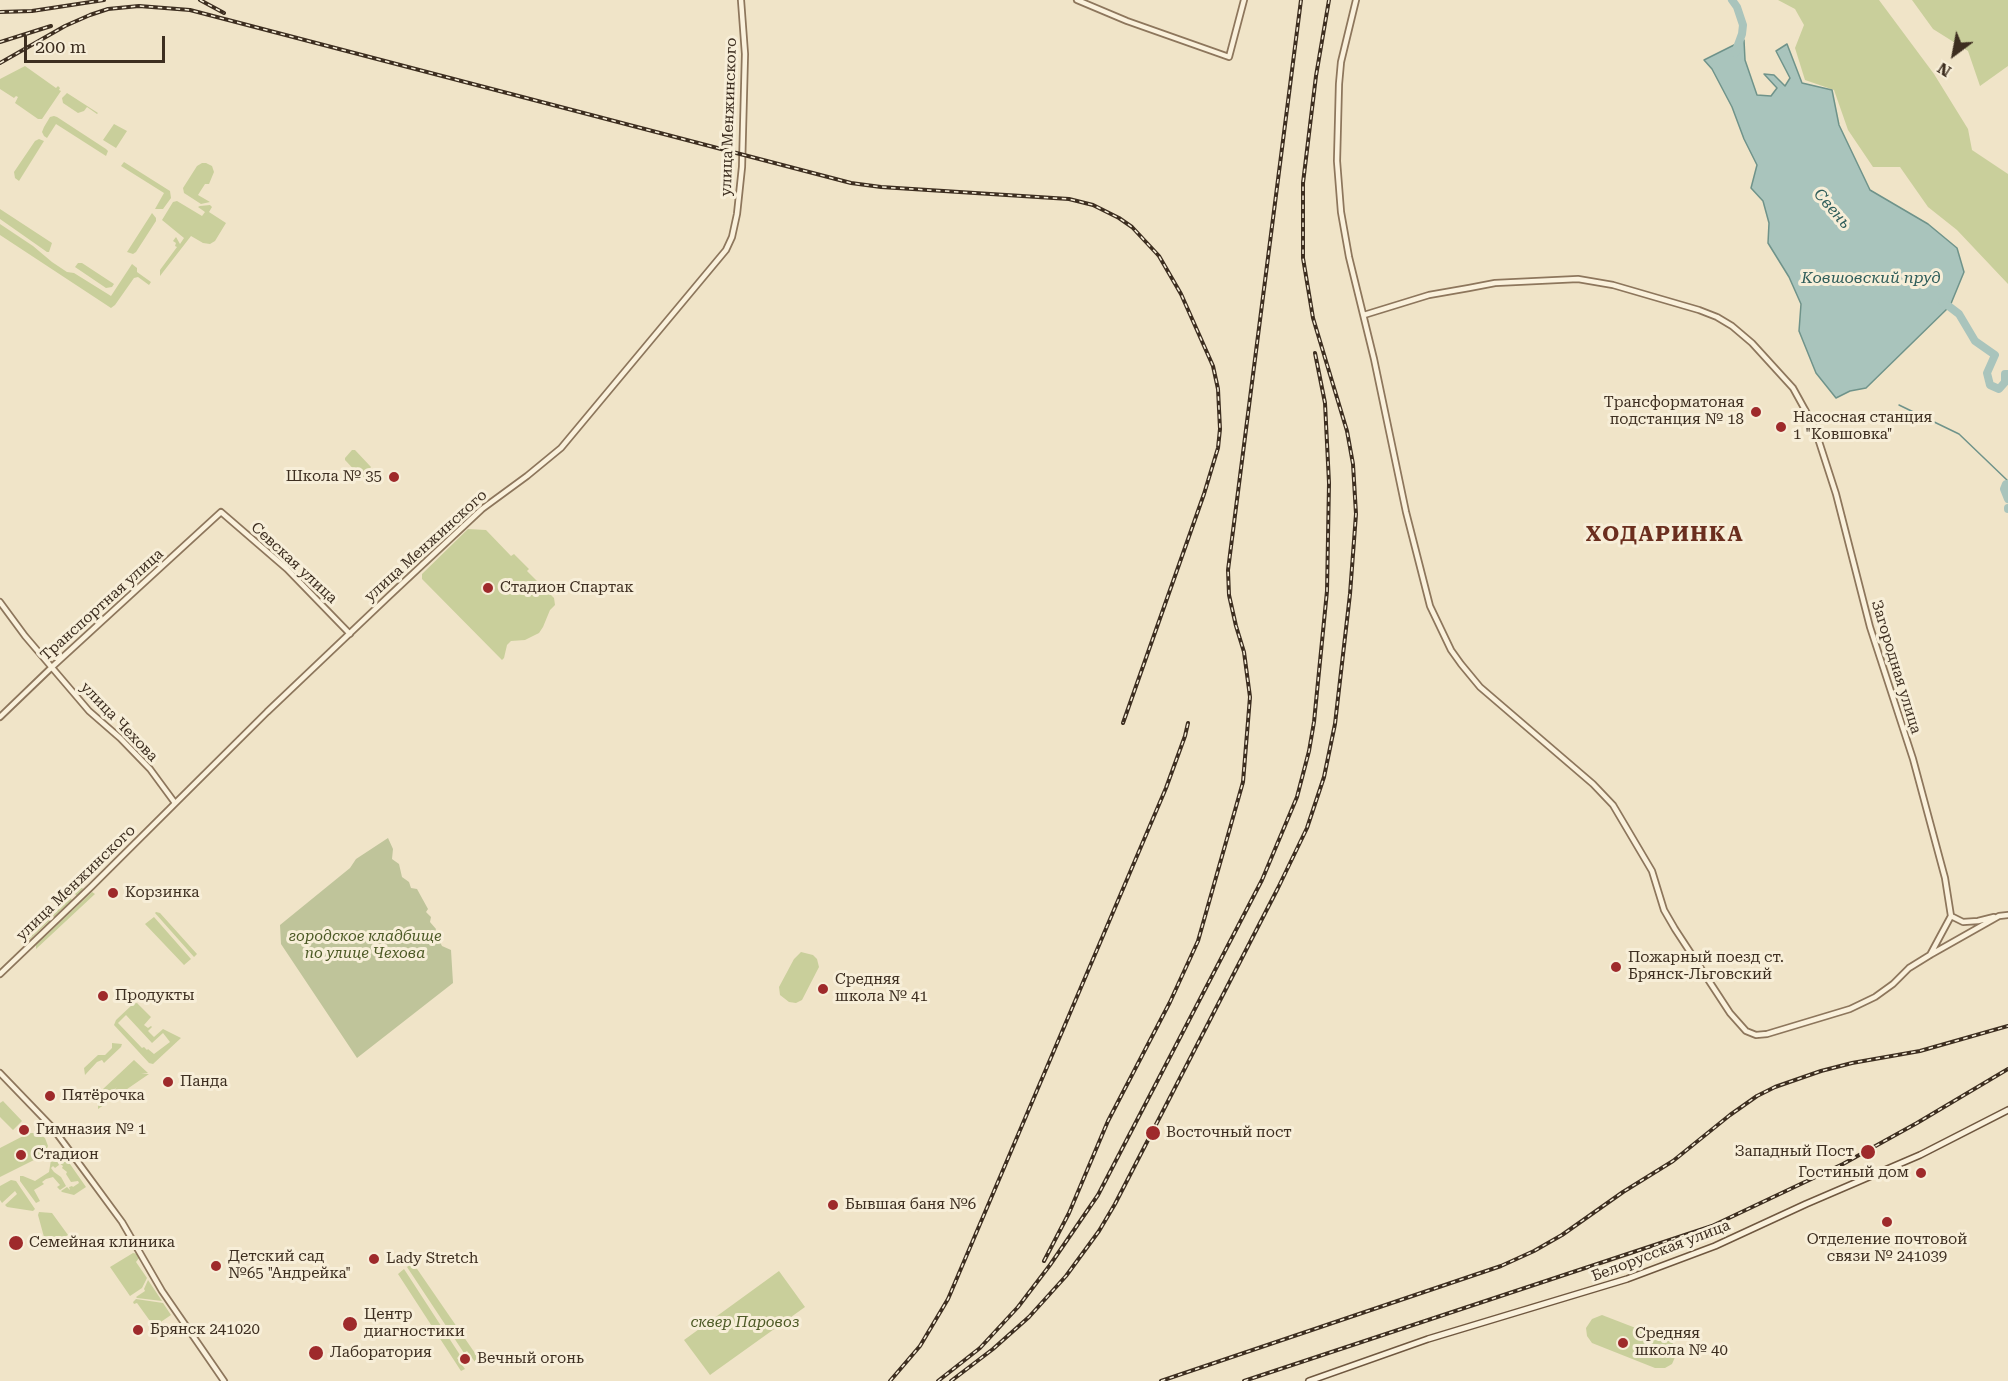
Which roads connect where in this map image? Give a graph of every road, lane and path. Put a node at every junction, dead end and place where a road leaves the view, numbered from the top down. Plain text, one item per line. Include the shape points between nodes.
1 (741, 0) edge
2 (1077, 0) edge
3 (1244, 0) edge
4 (1356, 0) edge
5 (1364, 315) junction
6 (221, 512) joint
7 (0, 602) edge
8 (350, 634) junction
9 (52, 667) junction
10 (0, 717) edge
11 (175, 803) junction
12 (2008, 915) edge
13 (1951, 916) junction
14 (1999, 916) junction
15 (1930, 955) junction
16 (0, 974) edge
17 (0, 1073) edge
18 (2008, 1110) edge
19 (224, 1381) edge
20 (1310, 1381) edge

1 - 8 street, улица Менжинского via 745,54 742,167 732,237 726,250 561,448 485,506
2 - 3 street via 1229,57
4 - 5 street via 1341,62 1337,162 1341,212
5 - 13 street, Загородная улица via 1429,295 1496,283 1563,278 1597,281 1717,317 1760,351 1793,388 1814,426 1870,627 1922,793
5 - 15 street via 1406,512 1437,624 1480,687 1593,783 1617,811 1652,871 1664,910 1730,1013 1746,1031 1756,1035 1850,1010 1875,997
6 - 8 street, Севская улица via 287,569
6 - 9 street, Транспортная улица
7 - 9 street, улица Чехова
8 - 11 street, улица Менжинского
9 - 10 street, Транспортная улица
9 - 11 street, улица Чехова via 88,711 150,769
11 - 16 street, улица Менжинского
12 - 14 street
13 - 14 street via 1978,921
13 - 15 street
14 - 15 street
17 - 19 street via 52,1127 122,1222 162,1291
18 - 20 main road, Белорусская улица via 1920,1155 1715,1246 1627,1279

